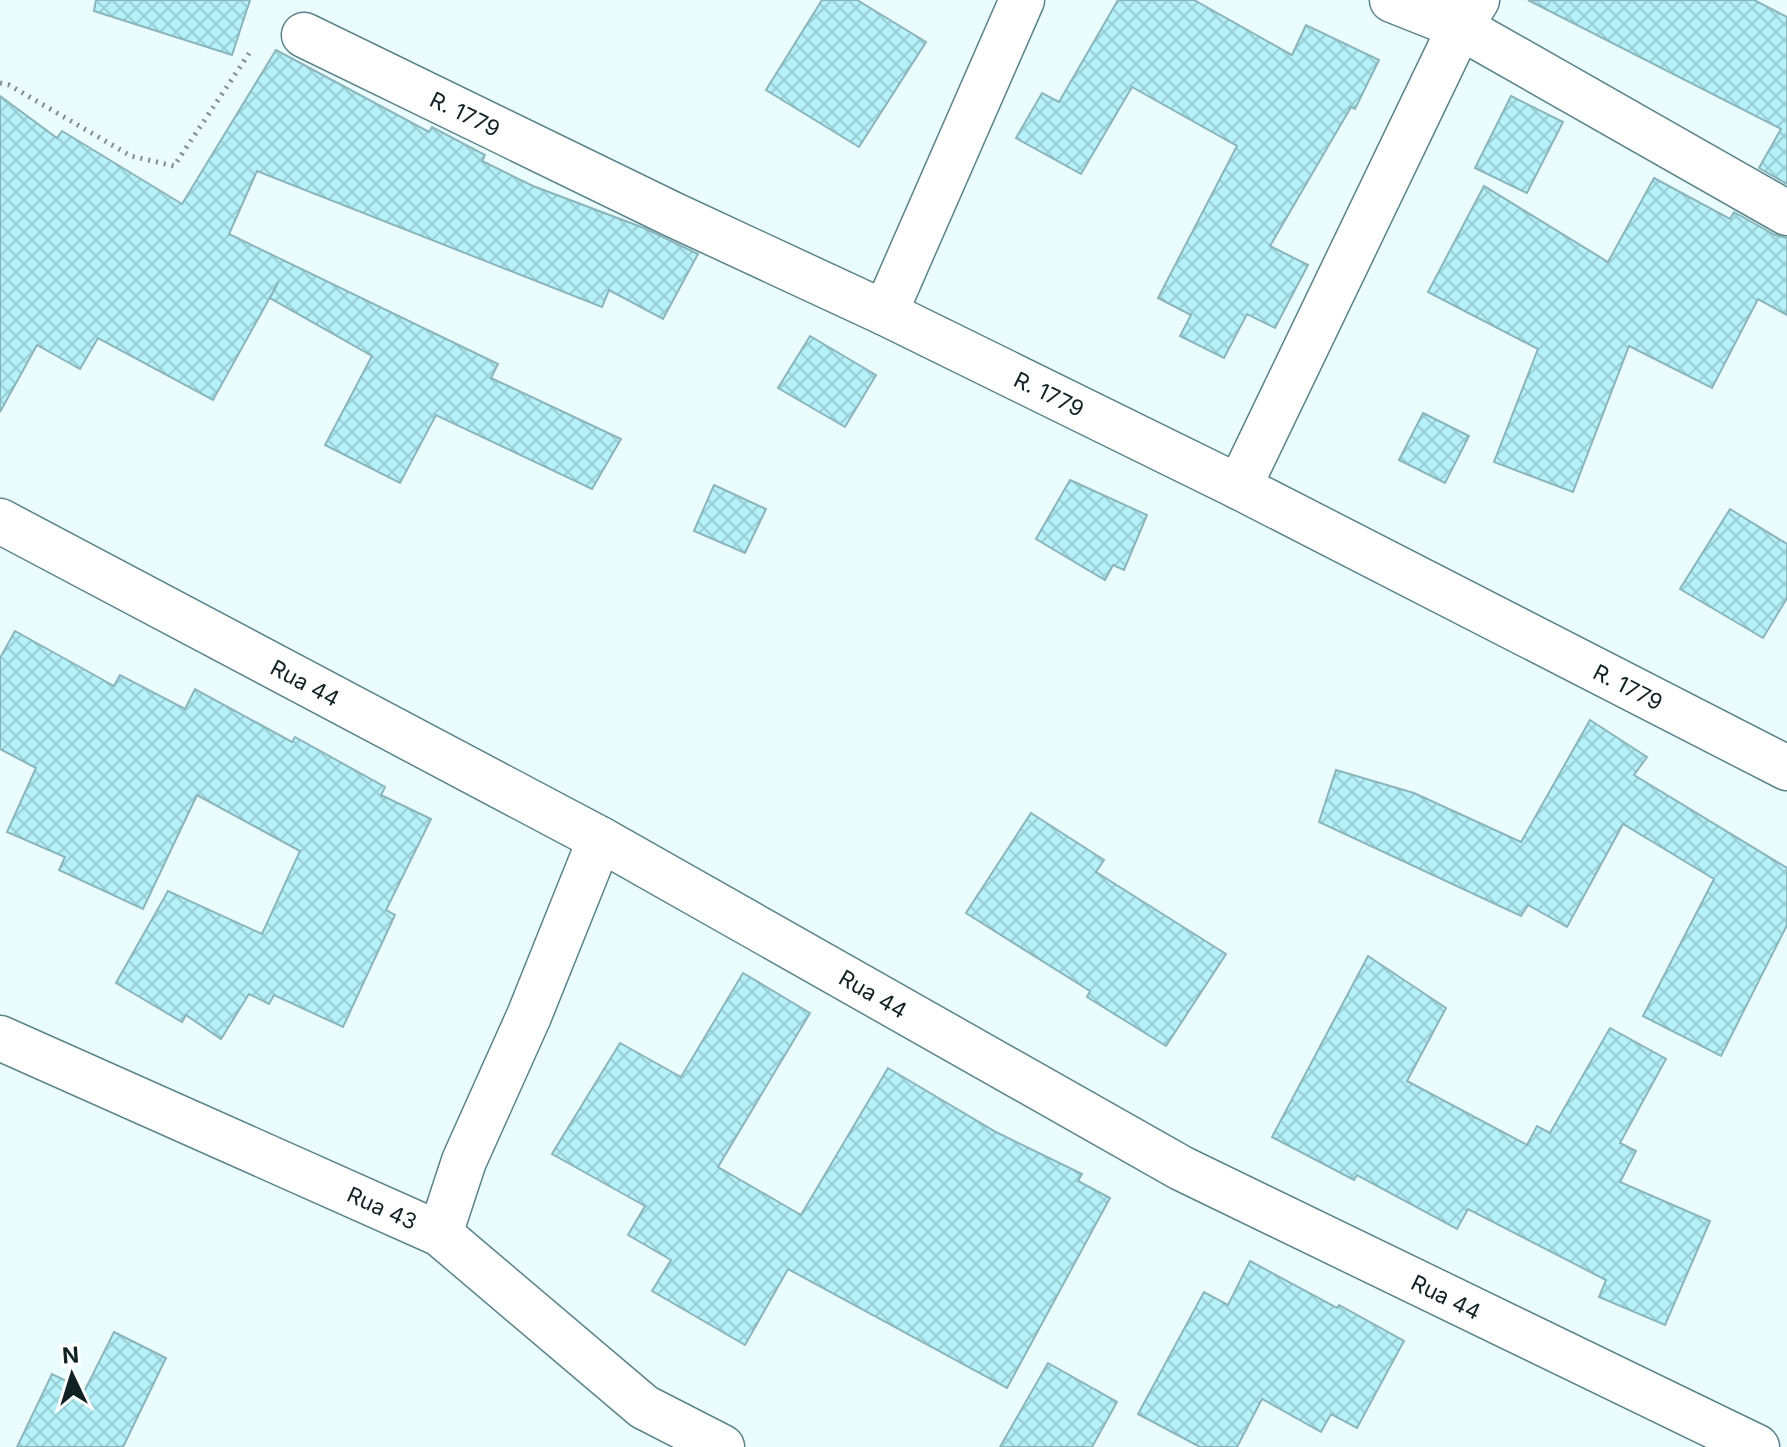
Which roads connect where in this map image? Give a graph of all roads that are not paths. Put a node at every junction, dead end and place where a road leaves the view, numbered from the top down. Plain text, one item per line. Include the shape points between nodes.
1 (1022, 0) edge
2 (1392, 0) edge
3 (1468, 14) edge
4 (304, 35) road end
5 (1787, 213) edge
6 (885, 313) junction
7 (1239, 487) junction
8 (0, 521) edge
9 (1787, 768) edge
10 (600, 839) junction
11 (0, 1038) edge
12 (440, 1234) junction
13 (722, 1447) edge
14 (1757, 1447) edge

1 - 6 street
2 - 3 street
3 - 5 street
3 - 7 street
4 - 6 street, R. 1779
6 - 7 street, R. 1779
7 - 9 street, R. 1779
8 - 10 street, Rua 44
10 - 12 street via 464,1161
10 - 14 street, Rua 44 via 1181,1168
11 - 12 street, Rua 43
12 - 13 street, Rua 43 via 644,1407

